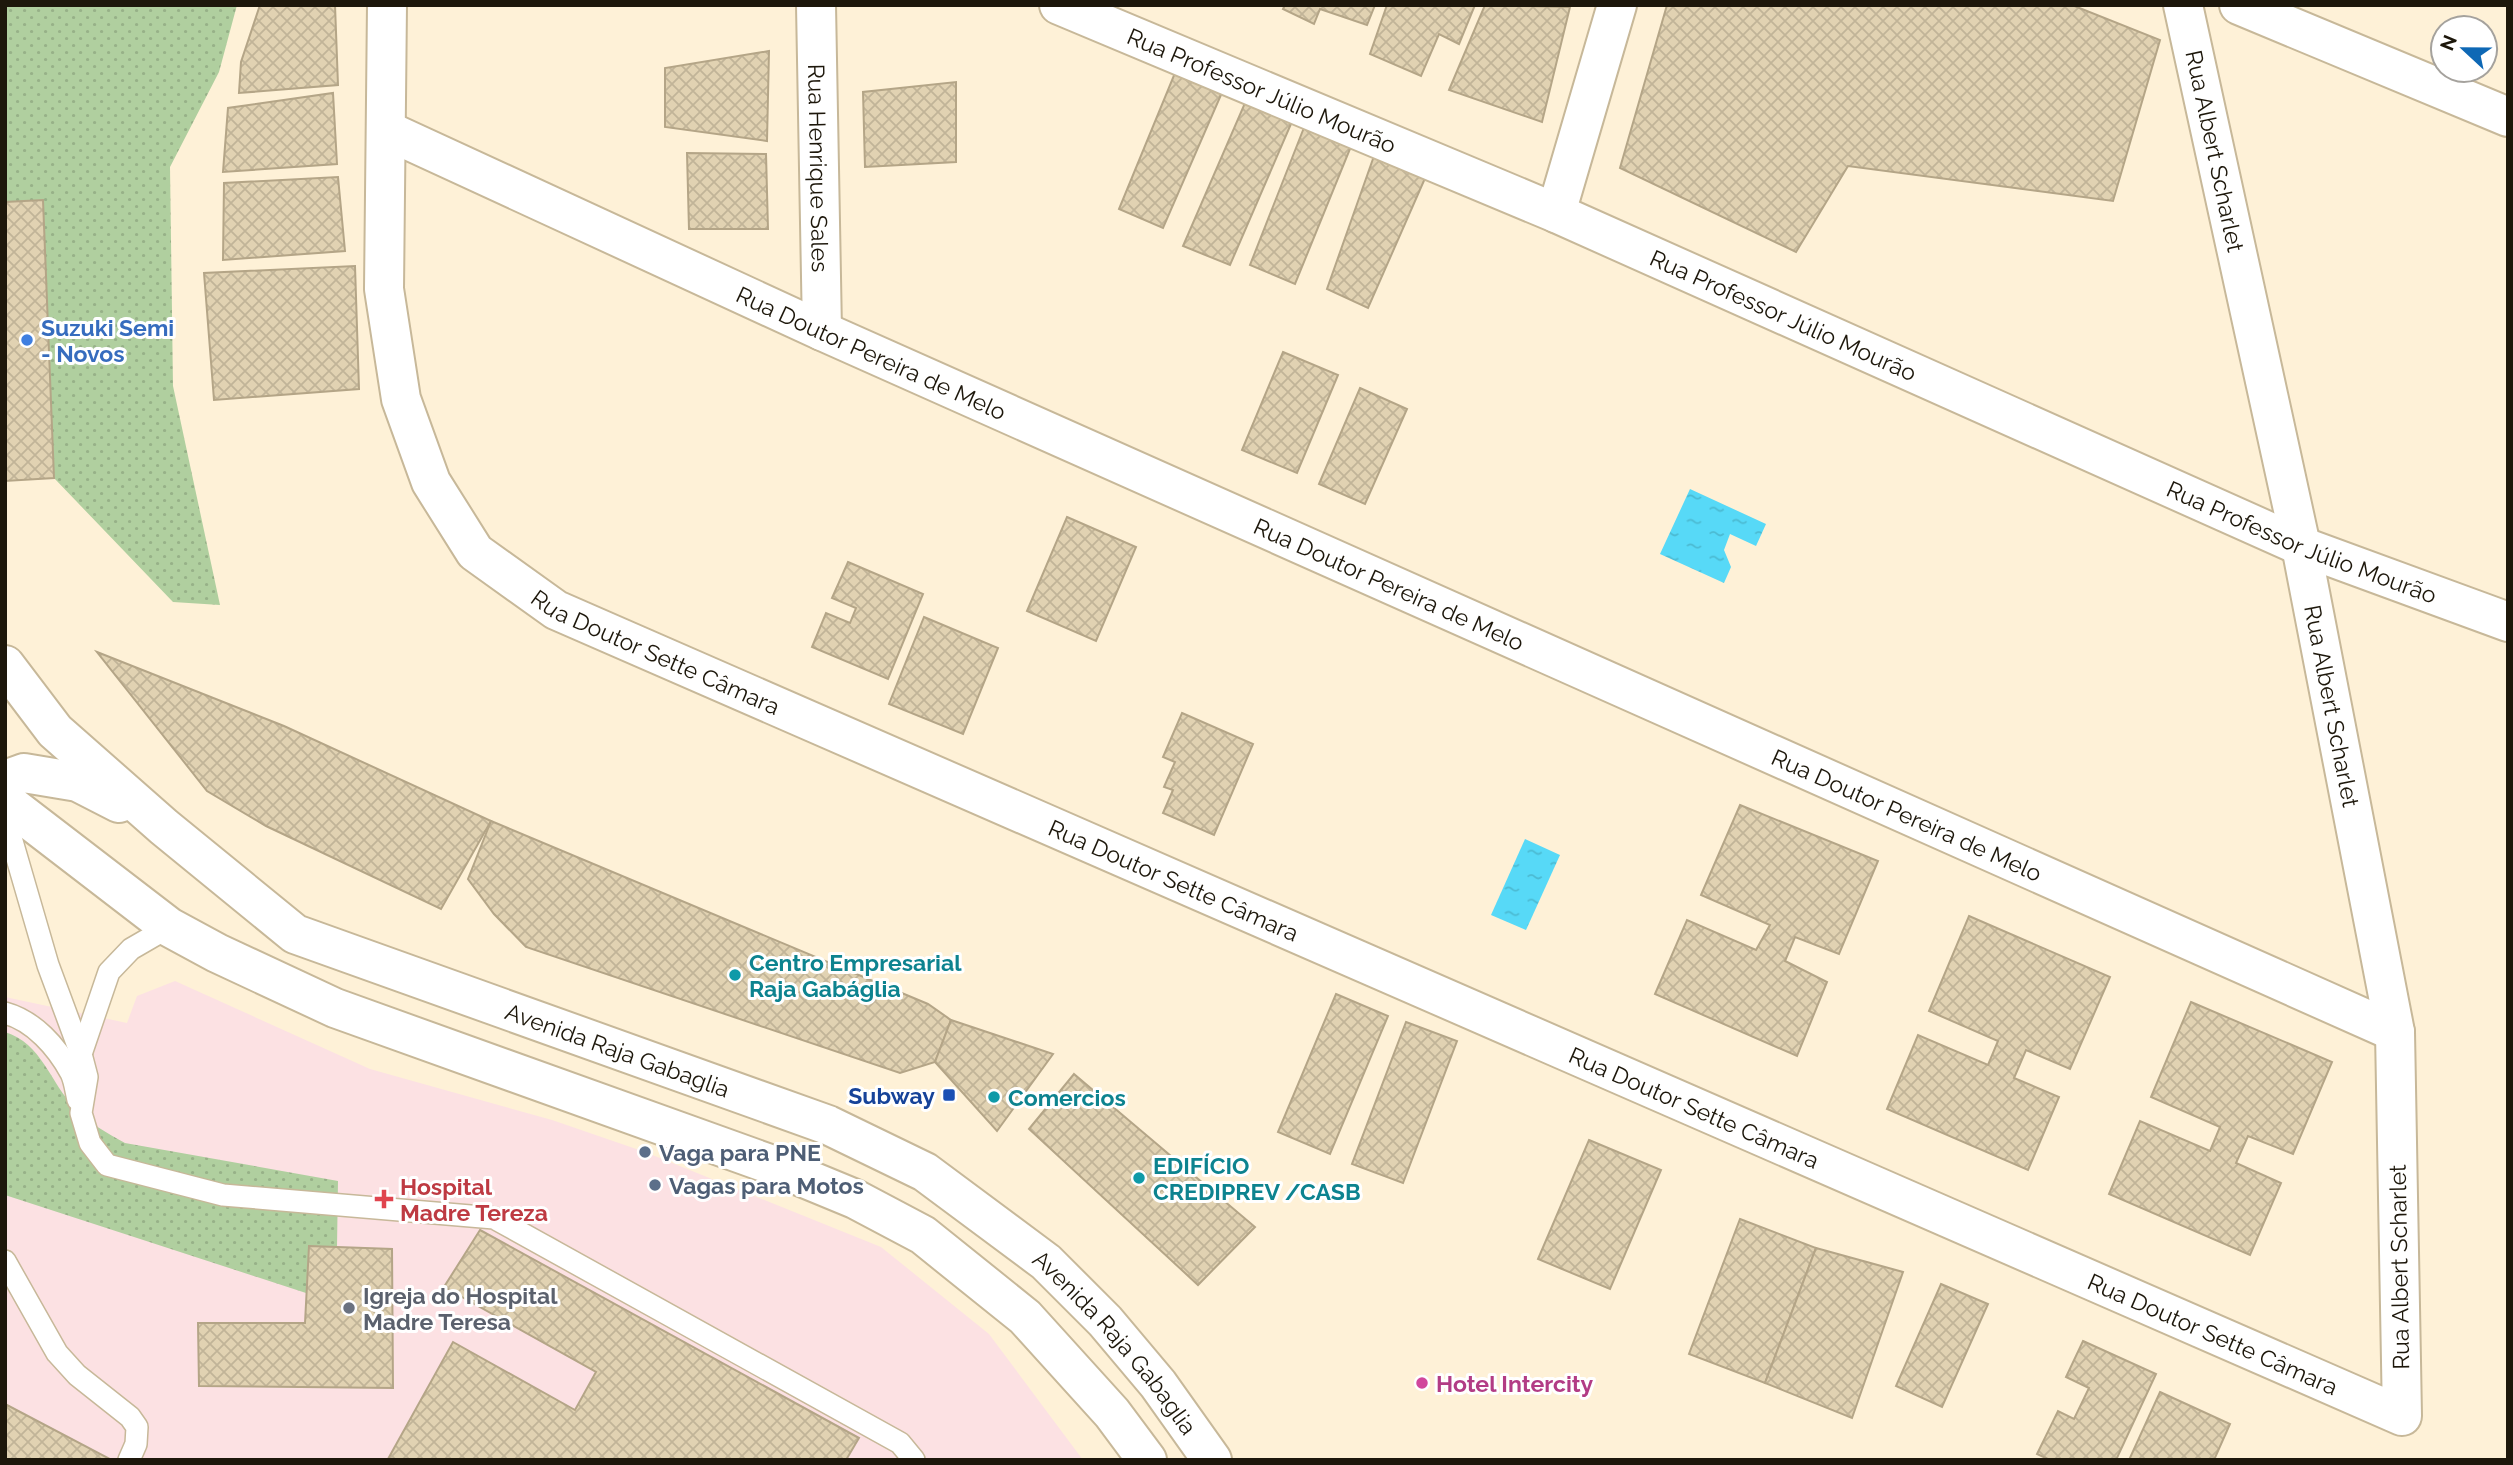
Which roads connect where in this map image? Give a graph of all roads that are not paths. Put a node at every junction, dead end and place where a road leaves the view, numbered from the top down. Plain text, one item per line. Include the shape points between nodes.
1 (387, 5) edge
2 (816, 5) edge
3 (1059, 5) edge
4 (1617, 5) edge
5 (2183, 5) edge
6 (2239, 5) edge
7 (2508, 117) edge
8 (386, 130) junction
9 (1556, 213) junction
10 (822, 331) junction
11 (2301, 546) junction
12 (2508, 622) edge
13 (5, 665) edge
14 (5, 779) edge
15 (5, 801) edge
16 (5, 817) edge
17 (164, 827) junction
18 (169, 927) junction
19 (5, 1013) edge
20 (2395, 1032) junction
21 (81, 1054) junction
22 (81, 1113) junction
23 (5, 1261) edge
24 (2402, 1416) joint
25 (129, 1460) edge
26 (914, 1460) edge
27 (1147, 1460) edge
28 (1212, 1460) edge

1 - 8 street, Rua Doutor Sette Câmara
2 - 10 street, Rua Henrique Sales
3 - 9 street, Rua Professor Júlio Mourão
4 - 9 street
5 - 11 street, Rua Albert Scharlet
6 - 7 street
8 - 10 street, Rua Doutor Pereira de Melo
8 - 24 street, Rua Doutor Sette Câmara via 384,289 401,399 431,482 475,552 556,610
9 - 11 street, Rua Professor Júlio Mourão
10 - 20 street, Rua Doutor Pereira de Melo
11 - 12 street, Rua Professor Júlio Mourão
11 - 20 street, Rua Albert Scharlet
13 - 17 street, Avenida Raja Gabaglia via 55,731
14 - 17 street via 24,773 78,782
15 - 18 street, Avenida Raja Gabaglia
16 - 21 lane via 48,965
17 - 28 street, Avenida Raja Gabaglia via 295,934 828,1125 925,1172 1046,1262 1105,1321 1158,1384
18 - 21 lane via 131,949 109,972
18 - 27 street, Avenida Raja Gabaglia via 335,1008 775,1166 855,1199 923,1235 1025,1317 1112,1413
19 - 22 lane via 36,1028 53,1048 72,1075
20 - 24 street, Rua Albert Scharlet
21 - 22 lane via 87,1077
22 - 26 lane via 90,1143 107,1165 223,1195 494,1218 900,1443
23 - 25 lane via 57,1353 77,1375 131,1417 137,1427

